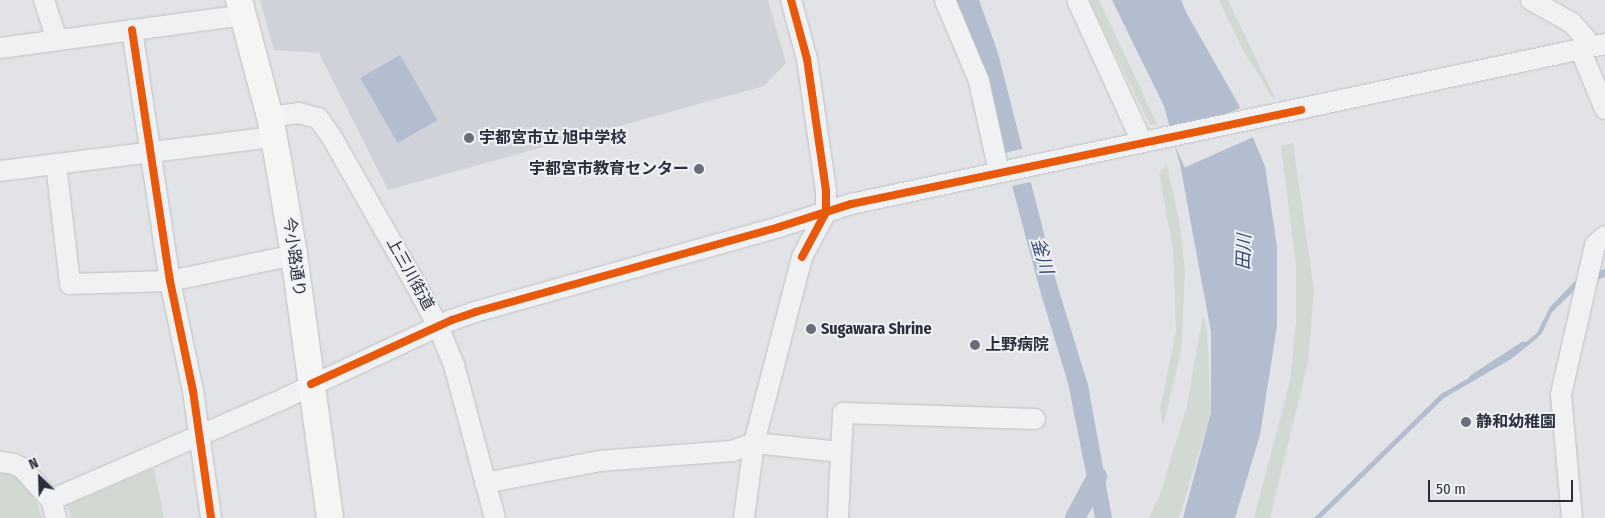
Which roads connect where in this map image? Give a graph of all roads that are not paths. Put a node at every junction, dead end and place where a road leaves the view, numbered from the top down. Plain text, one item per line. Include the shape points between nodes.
1 (44, 0) edge
2 (791, 0) edge
3 (945, 0) edge
4 (1077, 0) edge
5 (1530, 0) edge
6 (241, 8) edge
7 (132, 30) junction
8 (57, 40) junction
9 (1592, 46) edge
10 (0, 48) edge
11 (1605, 109) edge
12 (272, 127) junction
13 (1148, 141) junction
14 (149, 152) junction
15 (56, 164) junction
16 (0, 171) edge
17 (1002, 172) junction
18 (826, 212) junction
19 (1605, 236) edge
20 (294, 255) junction
21 (170, 281) junction
22 (438, 326) junction
23 (312, 384) junction
24 (1035, 418) dead end
25 (199, 436) junction
26 (754, 443) junction
27 (841, 452) junction
28 (0, 462) edge
29 (485, 483) junction
30 (54, 509) edge
31 (211, 518) edge
32 (330, 518) edge
33 (495, 518) edge
34 (744, 518) edge
35 (838, 518) edge
36 (1572, 518) edge

1 - 8 street
2 - 18 street via 807,59 826,191
3 - 17 street via 979,81
4 - 13 street
5 - 9 street via 1572,23
6 - 7 street
6 - 12 main road, 今小路通り
7 - 8 street
7 - 14 street
8 - 10 street
9 - 11 street
9 - 13 street
12 - 14 street, 上三川街道
12 - 20 main road, 今小路通り
12 - 22 street, 上三川街道 via 298,113 318,118
13 - 17 street
14 - 15 street, 上三川街道
14 - 21 street
15 - 16 street, 上三川街道
15 - 21 street via 70,284
17 - 18 street
18 - 22 street via 475,312
18 - 26 street via 802,257
19 - 36 street via 1595,245 1561,394
20 - 21 street
20 - 23 main road, 今小路通り
21 - 25 street
22 - 23 street
22 - 29 street, 上三川街道 via 462,391
23 - 25 street
23 - 32 main road, 今小路通り
24 - 27 street via 843,414
25 - 30 street
25 - 31 street
26 - 27 street
26 - 29 street via 732,451 599,461
26 - 34 street
27 - 35 street
28 - 30 street via 22,468
29 - 33 street, 上三川街道

